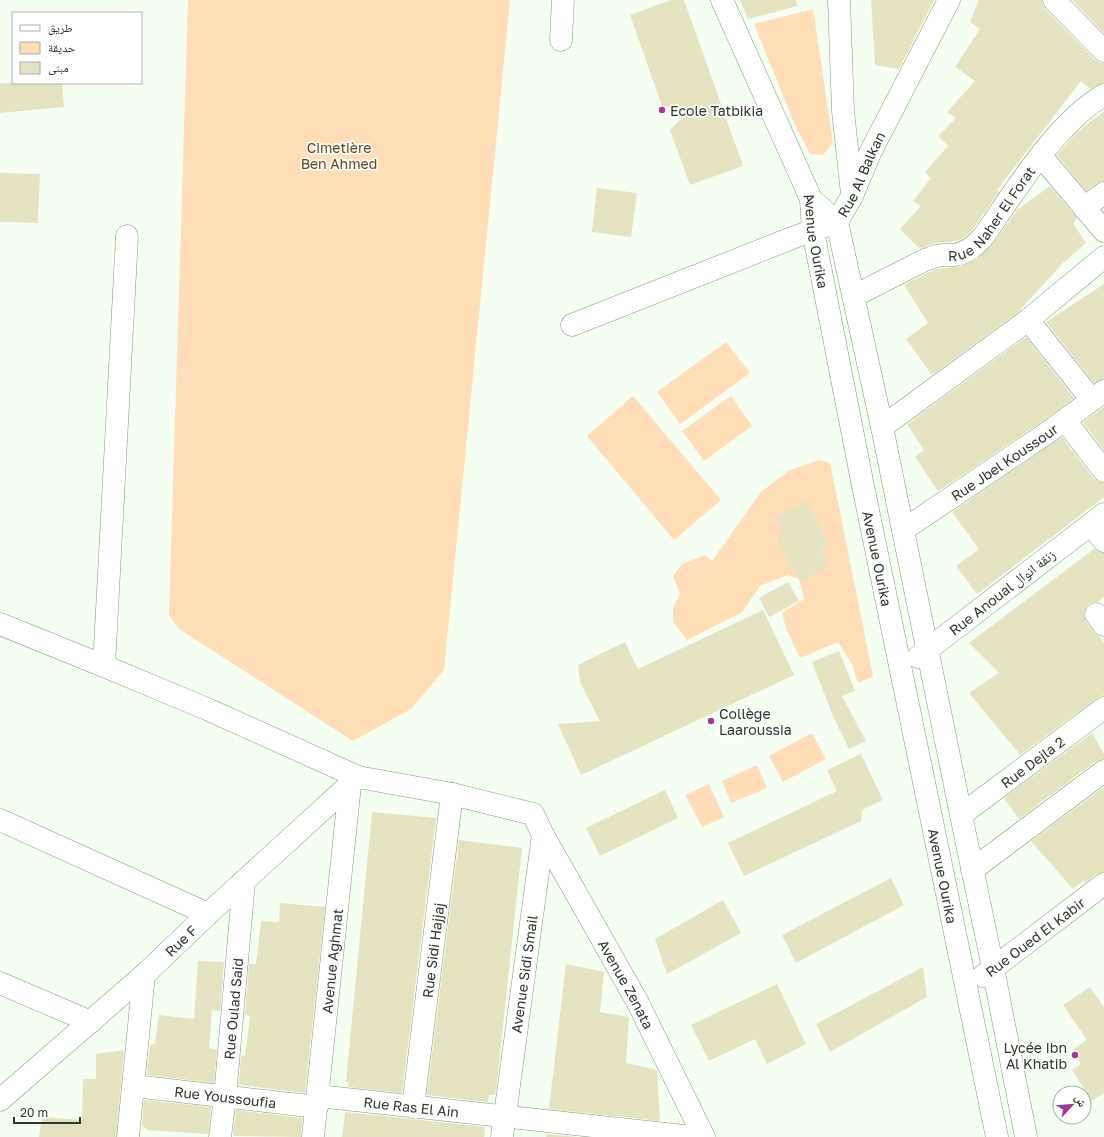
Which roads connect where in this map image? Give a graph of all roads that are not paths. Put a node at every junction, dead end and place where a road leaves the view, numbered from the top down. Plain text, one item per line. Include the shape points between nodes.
1 (563, 0) edge
2 (722, 0) edge
3 (839, 0) edge
4 (949, 0) edge
5 (1054, 0) edge
6 (560, 40) dead end
7 (1104, 51) edge
8 (1104, 95) edge
9 (1041, 156) junction
10 (1104, 193) edge
11 (852, 196) junction
12 (811, 199) junction
13 (1084, 208) junction
14 (837, 222) junction
15 (813, 231) junction
16 (1104, 231) edge
17 (127, 236) dead end
18 (1104, 257) edge
19 (854, 296) junction
20 (1028, 320) junction
21 (572, 325) dead end
22 (1098, 396) edge
23 (1065, 420) junction
24 (882, 427) junction
25 (1104, 471) edge
26 (1097, 519) edge
27 (903, 530) junction
28 (1104, 541) edge
29 (0, 624) edge
30 (927, 649) junction
31 (104, 666) junction
32 (901, 673) junction
33 (1104, 708) edge
34 (1104, 770) edge
35 (354, 781) junction
36 (452, 794) junction
37 (961, 815) junction
38 (0, 820) edge
39 (543, 835) junction
40 (972, 870) junction
41 (244, 881) junction
42 (1104, 884) edge
43 (208, 914) junction
44 (994, 968) junction
45 (144, 975) junction
46 (0, 983) edge
47 (966, 990) junction
48 (91, 1022) junction
49 (134, 1086) junction
50 (225, 1097) junction
51 (0, 1100) edge
52 (317, 1102) junction
53 (413, 1106) junction
54 (503, 1127) edge
55 (128, 1137) edge
56 (220, 1137) edge
57 (313, 1137) edge
58 (693, 1137) edge
59 (704, 1137) edge
60 (997, 1137) edge
61 (1026, 1137) edge

1 - 6 street
2 - 12 street
3 - 11 street via 843,111
4 - 11 street, Rue Al Balkan via 870,153
5 - 7 street
8 - 9 street, Rue Naher El Forat via 1070,121
9 - 13 street
9 - 19 street, Rue Naher El Forat via 975,246 966,252 925,260
10 - 13 street
11 - 14 street, Rue Al Balkan
12 - 14 street, Avenue Ourika
12 - 15 street, Avenue Ourika
13 - 16 street
14 - 15 street, Rue Al Balkan
14 - 19 street, Avenue Ourika
15 - 21 street, Rue Al Balkan
15 - 32 street, Avenue Ourika
17 - 31 street
18 - 20 street
19 - 24 street, Avenue Ourika
20 - 22 street
20 - 24 street
22 - 23 street, Rue Jbel Koussour
23 - 25 street
23 - 27 street, Rue Jbel Koussour
24 - 27 street, Avenue Ourika
26 - 28 street
26 - 30 street, Rue Anoual زنقة انوال
27 - 30 street, Avenue Ourika
29 - 31 street
30 - 32 street, Rue Anoual زنقة انوال
30 - 37 street, Avenue Ourika
31 - 35 street via 207,709
32 - 47 street, Avenue Ourika
33 - 37 street, Rue Dejla 2
34 - 40 street
35 - 36 street
35 - 41 street, Rue F
35 - 52 street, Avenue Aghmat
36 - 39 street via 533,814
36 - 53 street, Rue Sidi Hajjaj
37 - 40 street, Avenue Ourika
38 - 43 street
39 - 54 street, Avenue Sidi Smail
39 - 59 street, Avenue Zenata via 637,1001
40 - 44 street, Avenue Ourika
41 - 43 street, Rue F
41 - 50 street, Rue Oulad Said
42 - 44 street, Rue Oued El Kabir
43 - 45 street, Rue F
44 - 47 street, Rue Oued El Kabir
44 - 61 street, Avenue Ourika
45 - 48 street, Rue F
45 - 49 street
46 - 48 street
47 - 60 street, Avenue Ourika
48 - 51 street, Rue F
49 - 50 street, Rue Youssoufia
49 - 55 street
50 - 52 street, Rue Youssoufia
50 - 56 street, Rue Oulad Said
52 - 53 street, Rue Ras El Ain
52 - 57 street, Avenue Aghmat
53 - 54 street, Rue Ras El Ain
54 - 58 street, Rue Ras El Ain

